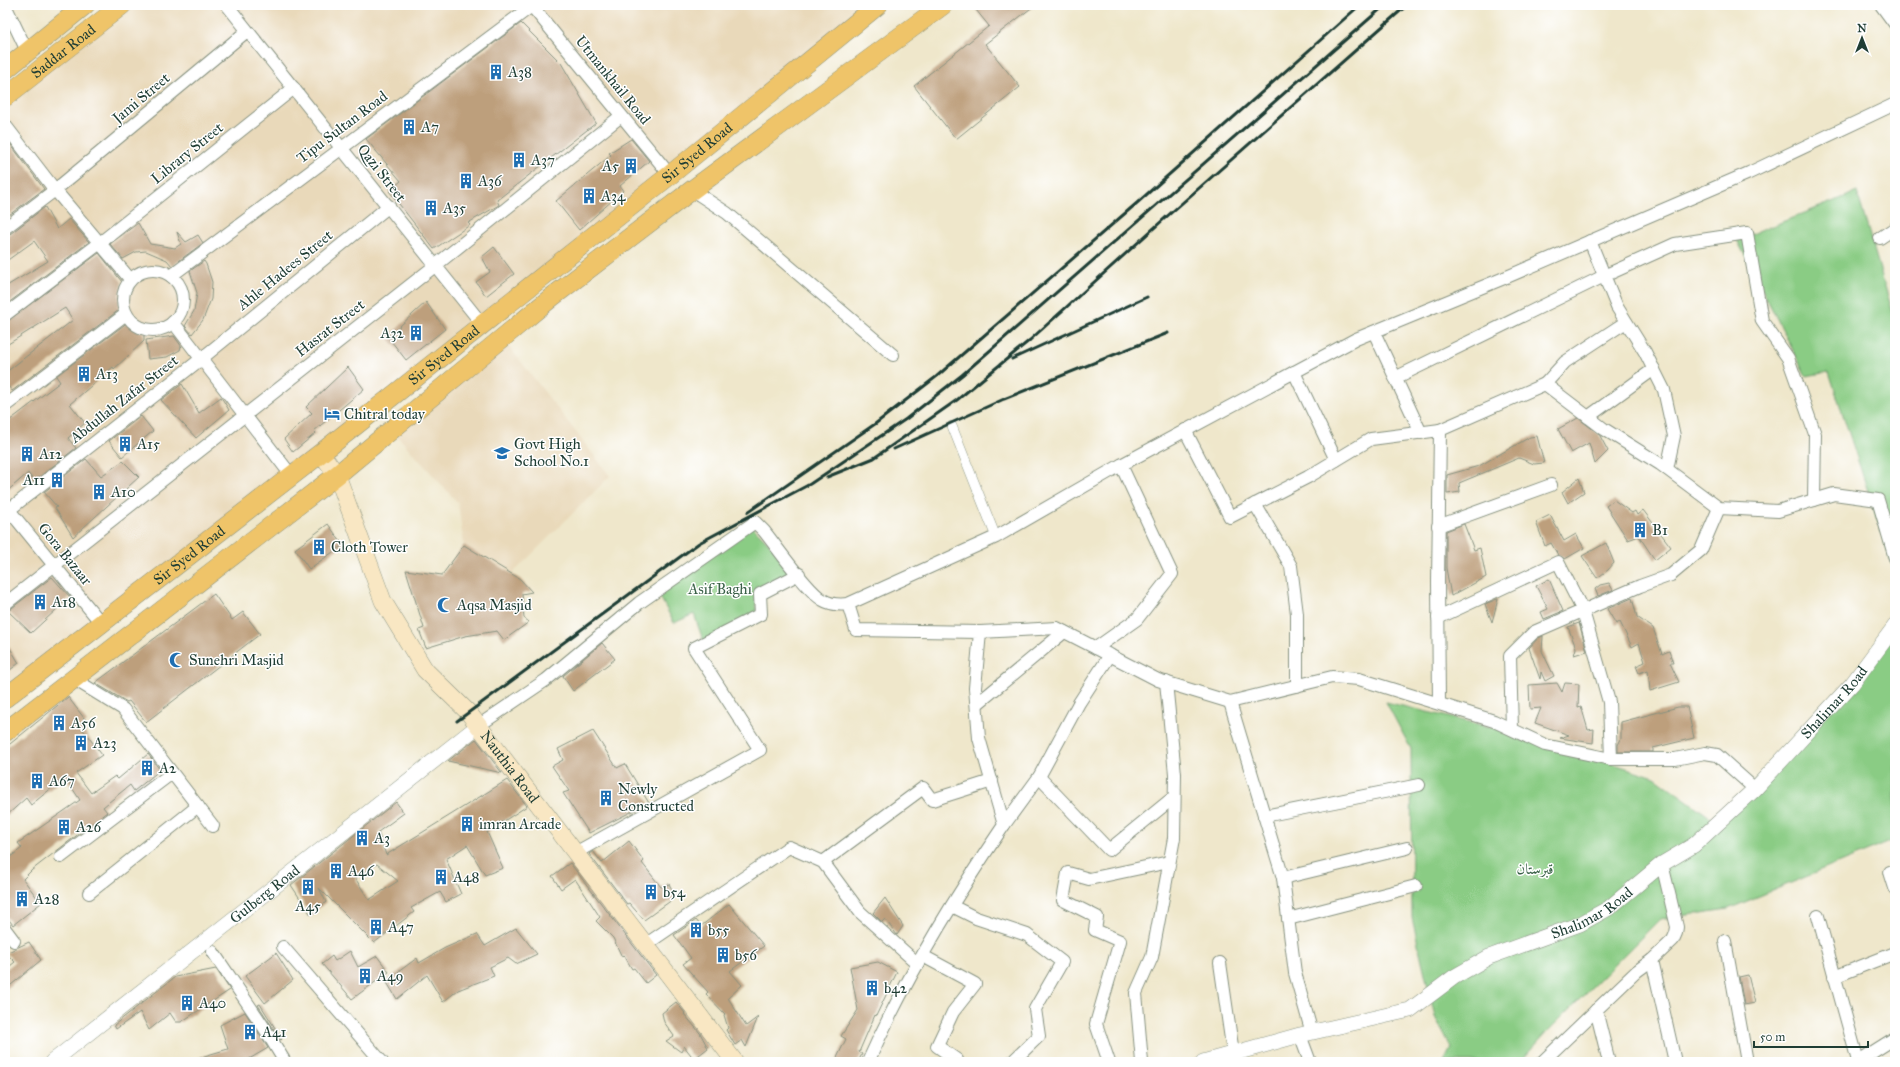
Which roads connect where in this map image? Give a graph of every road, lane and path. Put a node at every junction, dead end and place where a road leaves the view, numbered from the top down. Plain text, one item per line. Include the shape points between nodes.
1 (5, 5) edge
2 (85, 5) edge
3 (122, 5) edge
4 (227, 5) edge
5 (532, 5) edge
6 (878, 5) edge
7 (943, 5) edge
8 (1882, 5) edge
9 (1895, 24) edge
10 (247, 31) junction
11 (28, 53) junction
12 (5, 70) edge
13 (294, 88) junction
14 (5, 98) edge
15 (1895, 104) edge
16 (621, 116) junction
17 (5, 126) edge
18 (342, 148) junction
19 (670, 175) junction
20 (55, 190) junction
21 (692, 190) junction
22 (389, 206) junction
23 (5, 228) edge
24 (1895, 228) edge
25 (1880, 238) dead end
26 (1590, 241) junction
27 (100, 243) junction
28 (436, 265) junction
29 (171, 276) junction
30 (1604, 276) junction
31 (130, 279) junction
32 (126, 314) junction
33 (5, 315) edge
34 (173, 322) junction
35 (1626, 322) junction
36 (482, 324) junction
37 (1374, 332) junction
38 (893, 355) dead end
39 (202, 359) junction
40 (1654, 369) junction
41 (1294, 372) junction
42 (1395, 378) junction
43 (1545, 384) junction
44 (5, 406) edge
45 (245, 415) junction
46 (1588, 417) junction
47 (952, 426) dead end
48 (1185, 430) junction
49 (1440, 430) junction
50 (1421, 433) junction
51 (321, 453) junction
52 (1336, 460) junction
53 (1121, 465) junction
54 (1667, 469) junction
55 (291, 475) junction
56 (337, 475) junction
57 (1550, 485) dead end
58 (1814, 500) junction
59 (1255, 504) junction
60 (1719, 508) junction
61 (6, 509) edge
62 (1438, 526) junction
63 (996, 537) junction
64 (1895, 558) edge
65 (54, 566) junction
66 (799, 574) junction
67 (5, 604) edge
68 (848, 604) junction
69 (1583, 611) junction
70 (1438, 618) junction
71 (101, 624) junction
72 (1895, 626) edge
73 (980, 632) junction
74 (1064, 632) junction
75 (1096, 648) junction
76 (1110, 655) junction
77 (74, 679) junction
78 (1166, 682) junction
79 (1297, 686) junction
80 (5, 698) edge
81 (1230, 702) junction
82 (1439, 703) junction
83 (977, 704) junction
84 (478, 726) junction
85 (1512, 729) junction
86 (5, 732) edge
87 (1611, 759) junction
88 (172, 773) junction
89 (1039, 777) junction
90 (992, 781) junction
91 (1418, 786) dead end
92 (1755, 789) junction
93 (1174, 797) junction
94 (198, 806) junction
95 (1264, 816) junction
96 (1004, 825) junction
97 (213, 826) dead end
98 (1407, 848) dead end
99 (575, 853) junction
100 (62, 857) dead end
101 (824, 862) junction
102 (1169, 862) junction
103 (1662, 864) junction
104 (1890, 872) dead end
105 (1283, 878) junction
106 (1416, 886) dead end
107 (1895, 888) edge
108 (89, 893) dead end
109 (952, 906) junction
110 (1818, 916) dead end
111 (1288, 919) junction
112 (5, 929) edge
113 (14, 941) dead end
114 (1725, 941) dead end
115 (645, 945) junction
116 (283, 947) dead end
117 (213, 952) dead end
118 (1895, 953) edge
119 (921, 960) junction
120 (1652, 960) junction
121 (1220, 963) dead end
122 (1834, 977) junction
123 (1596, 1010) junction
124 (1306, 1034) junction
125 (1895, 1038) edge
126 (1234, 1058) edge
127 (52, 1062) edge
128 (285, 1062) edge
129 (382, 1062) edge
130 (736, 1062) edge
131 (868, 1062) edge
132 (956, 1062) edge
133 (1012, 1062) edge
134 (1109, 1062) edge
135 (1142, 1062) edge
136 (1203, 1062) edge
137 (1310, 1062) edge
138 (1542, 1062) edge
139 (1609, 1062) edge
140 (1675, 1062) edge
141 (1747, 1062) edge
142 (1858, 1062) edge

1 - 11 street
2 - 11 main road, Saddar Road
3 - 14 main road, Saddar Road
4 - 10 street, Qazi Street
5 - 16 street, Utmankhail Road
5 - 18 street, Tipu Sultan Road
6 - 19 main road, Sir Syed Road
7 - 21 main road, Sir Syed Road
8 - 9 street
10 - 13 street, Qazi Street
10 - 20 street, Jami Street
11 - 12 main road, Saddar Road
13 - 18 street, Qazi Street
13 - 27 street, Library Street
15 - 26 street via 1749,173
16 - 19 street, Utmankhail Road
16 - 28 street, Hasrat Street
17 - 20 street
18 - 22 street, Qazi Street
18 - 29 street, Tipu Sultan Road
19 - 21 main road
19 - 36 main road, Sir Syed Road
20 - 23 street, Jami Street
20 - 27 street
21 - 38 street via 727,213
21 - 56 main road, Sir Syed Road via 552,297
22 - 28 street, Qazi Street
22 - 39 street, Ahle Hadees Street
24 - 25 street
26 - 30 street
26 - 37 street
27 - 31 street
27 - 33 street, Library Street
28 - 36 street, Qazi Street
28 - 45 street, Hasrat Street
29 - 31 street via 154,269
29 - 34 street via 182,290 183,298 182,307
30 - 35 street
30 - 42 street
30 - 58 street via 1675,244 1747,233 1762,321 1788,358 1815,434
31 - 32 street via 123,296
32 - 34 street via 135,324 148,330 166,327
32 - 44 street
34 - 39 street
35 - 40 street
35 - 43 street via 1565,362
36 - 51 main road, Sir Syed Road
37 - 41 street
37 - 42 street
39 - 45 street
39 - 61 street, Abdullah Zafar Street
40 - 46 street
40 - 54 street via 1664,390 1674,436
41 - 48 street
41 - 52 street
42 - 50 street
43 - 46 street
43 - 49 street
45 - 55 street
45 - 65 street, Hasrat Street
46 - 54 street
47 - 63 street
48 - 53 street
48 - 59 street via 1230,517
49 - 50 street
49 - 62 street
50 - 52 street via 1371,439
51 - 55 main road, Sir Syed Road
51 - 56 main road, Nauthia Road
52 - 59 street
53 - 63 street
53 - 75 street via 1172,574 1137,619
54 - 60 street
55 - 71 main road, Sir Syed Road
56 - 77 main road, Sir Syed Road
56 - 84 main road, Nauthia Road via 383,602 425,670 464,708
57 - 62 street
58 - 60 street via 1778,511
58 - 64 street via 1834,494 1878,500
59 - 79 street via 1291,566 1297,614
60 - 69 street via 1701,550 1671,575
61 - 65 street, Gora Bazaar
62 - 70 street
63 - 68 street
65 - 67 street, Hasrat Street
65 - 71 street, Gora Bazaar
66 - 68 street via 823,600 836,605
66 - 84 street via 755,522 639,603 546,680
66 - 99 street via 760,594 760,614 694,648 760,750
68 - 73 street via 856,630
69 - 70 street via 1558,562
69 - 85 street via 1534,632 1510,656
69 - 87 street via 1609,702
70 - 82 street
71 - 80 main road, Sir Syed Road
72 - 92 street, Shalimar Road via 1852,684
73 - 74 street via 1057,628
73 - 83 street via 975,688
74 - 75 street
74 - 83 street
75 - 76 street
76 - 78 street
76 - 89 street via 1079,703
77 - 86 main road, Sir Syed Road
77 - 88 street via 123,709
78 - 81 street
78 - 93 street via 1175,774
79 - 81 street
79 - 82 street via 1332,677 1359,679
81 - 95 street
82 - 85 street
83 - 90 street via 979,738
84 - 99 main road, Nauthia Road
84 - 127 street, Gulberg Road
85 - 87 street via 1545,745
87 - 92 street via 1675,759 1705,753 1717,755
88 - 94 street
88 - 100 street
89 - 93 street via 1109,850
89 - 96 street
90 - 96 street
90 - 101 street via 932,800 924,788
91 - 95 street
92 - 103 street, Shalimar Road via 1694,845
93 - 102 street via 1174,838
94 - 97 street
94 - 108 street
95 - 105 street
96 - 109 street
98 - 105 street
99 - 115 main road, Nauthia Road
101 - 115 street via 789,847
101 - 119 street via 860,912
102 - 134 street via 1089,879 1068,873 1063,900 1097,917 1095,930 1120,941 1096,1024
102 - 135 street via 1152,957 1136,994
103 - 120 street via 1677,927 1674,940
103 - 124 street, Shalimar Road via 1609,908 1580,924 1489,957 1454,977 1410,1010
104 - 107 street
105 - 111 street
106 - 111 street
109 - 119 street
109 - 133 street via 976,918 1027,935 1062,962 1035,1009 1039,1036
110 - 122 street
111 - 124 street
112 - 113 street
114 - 141 street
115 - 130 main road, Nauthia Road
116 - 129 street
117 - 128 street
118 - 122 street
119 - 131 street via 884,1026
119 - 132 street via 975,984 953,1012 937,1046 957,1060
120 - 123 street
120 - 140 street
121 - 126 street
122 - 142 street
123 - 138 street
123 - 139 street
124 - 126 street, Shalimar Road
124 - 137 street
125 - 142 street
126 - 136 street, Shalimar Road

